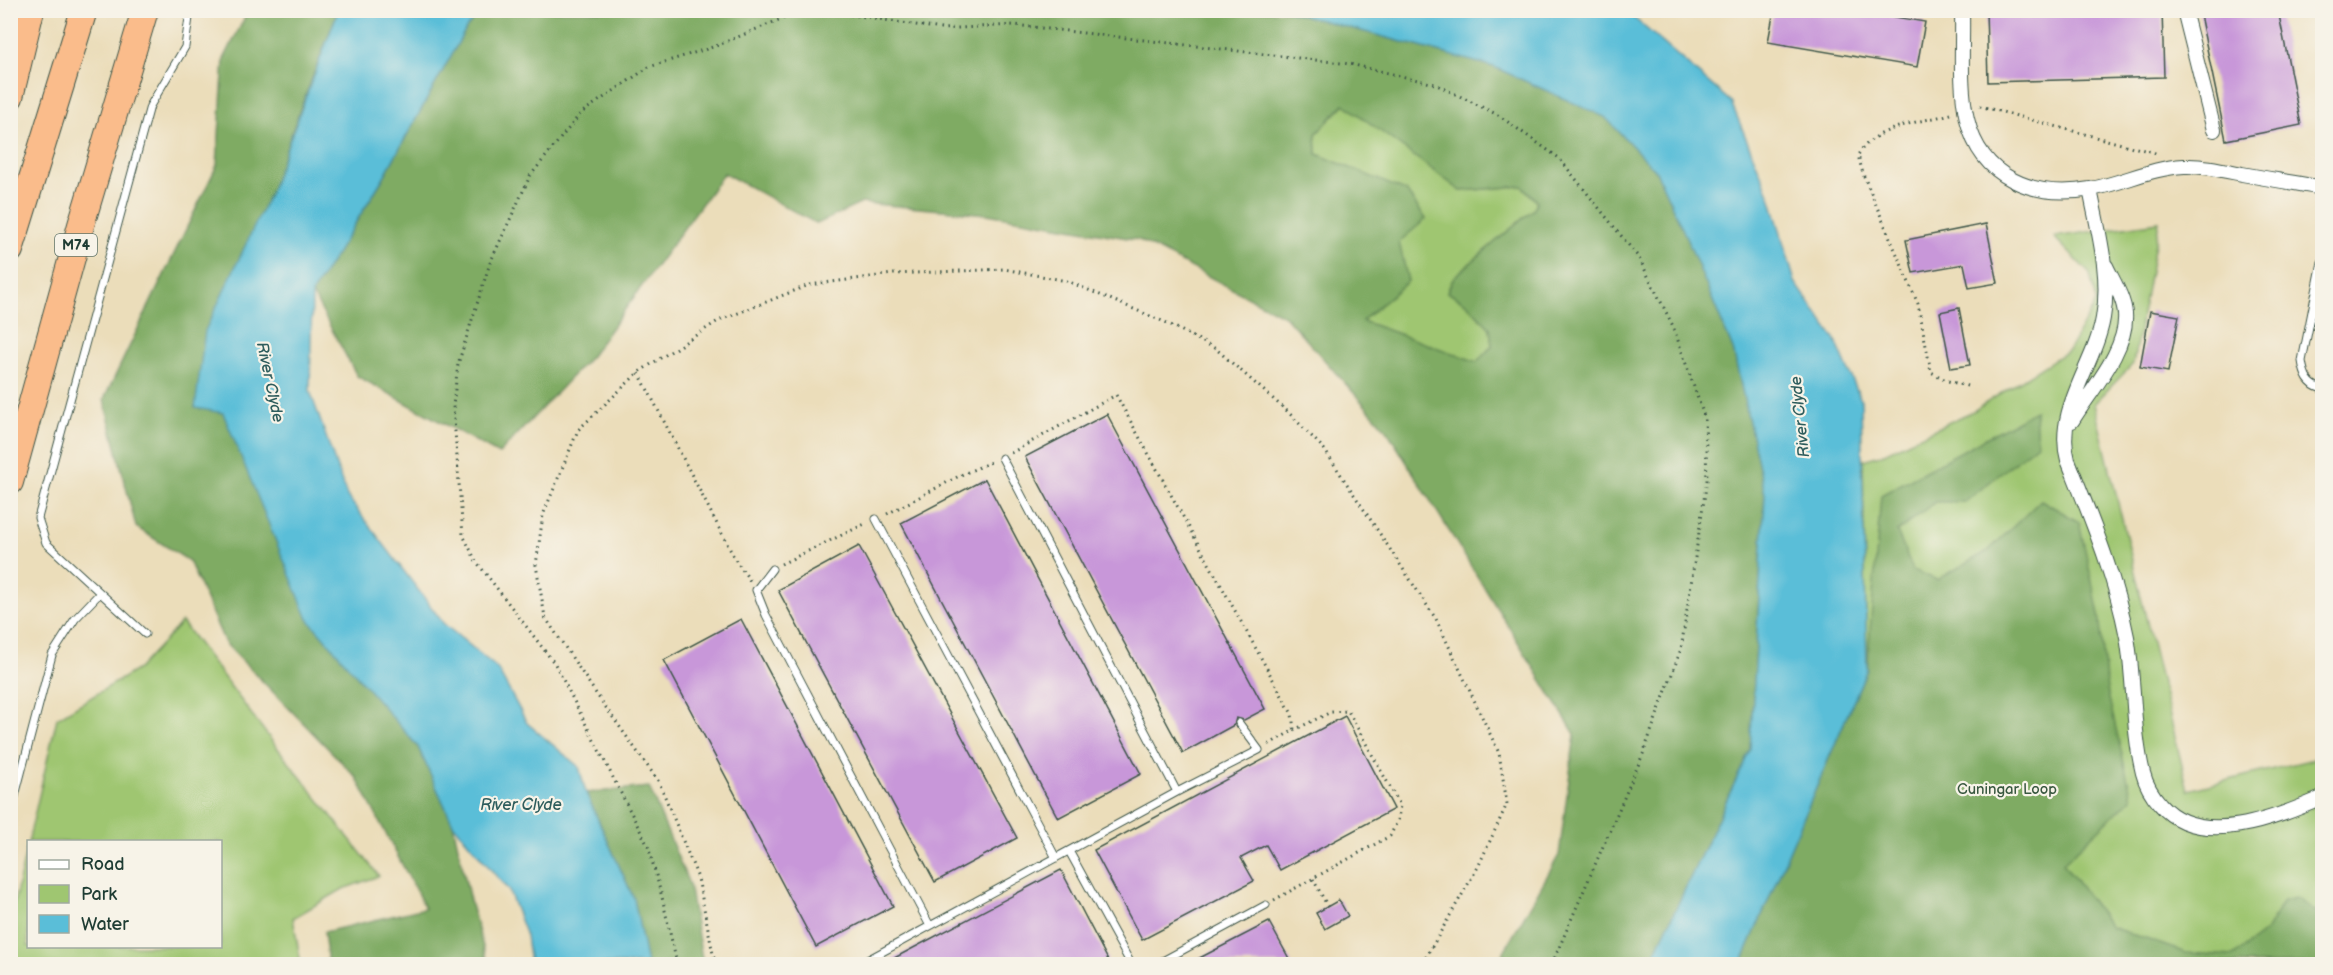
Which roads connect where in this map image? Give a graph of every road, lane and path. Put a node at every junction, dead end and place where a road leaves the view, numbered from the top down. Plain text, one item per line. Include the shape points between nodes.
1 (31, 10) edge
2 (84, 10) edge
3 (145, 10) edge
4 (190, 10) edge
5 (811, 10) edge
6 (821, 10) edge
7 (1962, 10) edge
8 (2184, 10) edge
9 (10, 97) edge
10 (1964, 106) junction
11 (2214, 130) dead end
12 (2169, 157) dead end
13 (2322, 188) edge
14 (2090, 189) junction
15 (10, 250) edge
16 (2104, 261) junction
17 (2322, 262) edge
18 (639, 372) junction
19 (1971, 387) dead end
20 (2322, 389) edge
21 (2066, 432) junction
22 (1002, 458) junction
23 (10, 482) edge
24 (876, 519) junction
25 (772, 568) joint
26 (756, 590) junction
27 (100, 593) junction
28 (145, 634) dead end
29 (1239, 723) dead end
30 (1294, 730) junction
31 (1259, 750) junction
32 (1177, 792) junction
33 (2322, 798) edge
34 (10, 815) edge
35 (1069, 850) junction
36 (1056, 858) junction
37 (1313, 879) junction
38 (1266, 905) joint
39 (1328, 907) dead end
40 (930, 926) junction
41 (677, 964) edge
42 (715, 964) edge
43 (860, 964) edge
44 (1131, 964) edge
45 (1157, 964) edge
46 (1422, 964) edge
47 (1552, 964) edge

1 - 9 highway
2 - 15 highway
3 - 23 highway, M74
4 - 27 lane via 185,47 150,106 38,518 46,543
5 - 41 path via 649,67 581,114 530,176 490,263 458,364 453,406 463,535 476,561 555,664 648,846
6 - 47 path via 941,29 1015,25 1350,64 1435,84 1498,115 1559,158 1639,258 1673,326 1705,419 1707,480 1681,649 1642,754
7 - 10 street
8 - 11 street
10 - 12 path
10 - 14 street via 1980,150 2005,176 2040,191
10 - 19 path via 1878,135 1863,145 1858,155 1918,304 1931,372
13 - 14 street via 2186,166 2148,172
14 - 16 street
16 - 21 street via 2104,317 2072,403
16 - 21 street via 2126,312 2124,330 2115,355
17 - 20 lane via 2302,360 2304,375 2314,387
18 - 26 path via 735,559
18 - 42 path via 578,430 543,515 536,565 545,617 659,782 698,878
18 - 46 path via 718,321 809,285 893,274 1004,269 1067,281 1167,323 1216,349 1324,449 1436,619 1499,753 1507,804 1478,867
21 - 33 street via 2068,460 2104,551 2120,606 2133,681 2140,762 2151,793 2180,820 2223,827 2277,816
22 - 24 path
22 - 30 path via 1116,395 1292,714
22 - 32 lane
24 - 25 path
24 - 36 lane
25 - 26 lane
26 - 40 lane
27 - 28 lane
27 - 34 lane via 75,619 52,655
29 - 31 lane
30 - 31 path
30 - 37 path via 1331,712 1348,711 1400,805 1390,836
31 - 32 lane
32 - 35 lane
35 - 36 lane
35 - 44 lane
36 - 40 lane
37 - 38 path
37 - 39 path
38 - 45 lane
40 - 43 lane

